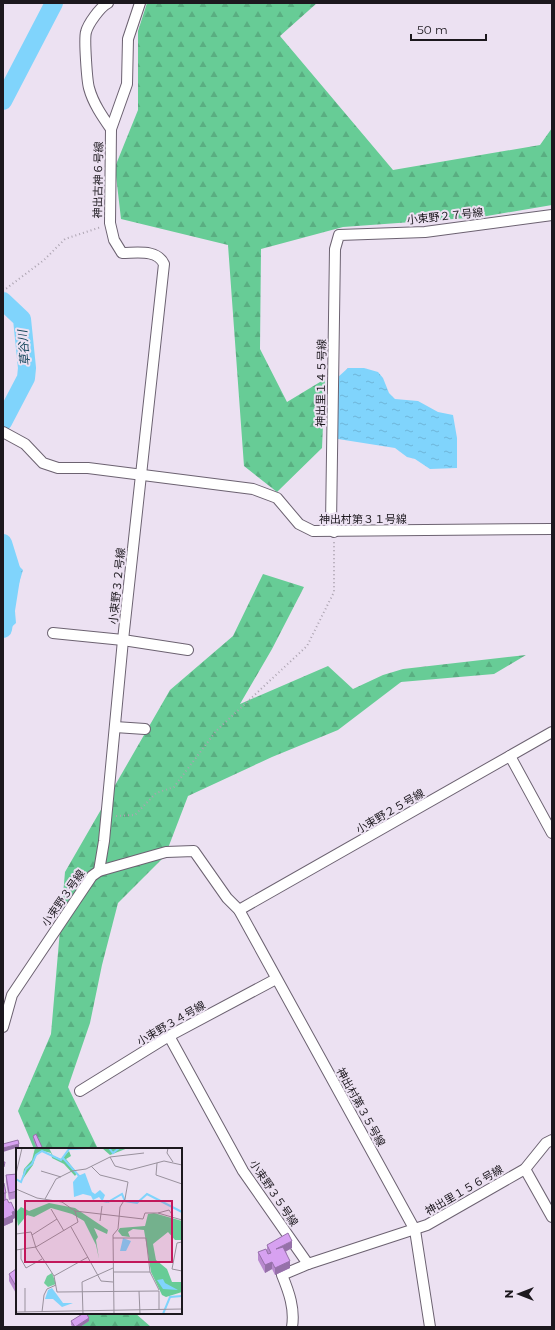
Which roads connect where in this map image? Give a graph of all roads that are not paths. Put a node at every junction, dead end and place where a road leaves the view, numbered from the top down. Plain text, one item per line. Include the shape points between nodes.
1 (108, 3) edge
2 (140, 3) edge
3 (110, 129) junction
4 (552, 215) edge
5 (110, 223) joint
6 (339, 235) joint
7 (4, 433) edge
8 (141, 475) junction
9 (552, 529) edge
10 (334, 532) junction
11 (53, 633) dead end
12 (123, 640) junction
13 (188, 650) dead end
14 (115, 727) junction
15 (145, 729) dead end
16 (552, 732) edge
17 (510, 756) junction
18 (552, 833) edge
19 (99, 871) junction
20 (239, 910) junction
21 (276, 978) junction
22 (3, 1027) edge
23 (169, 1036) junction
24 (80, 1091) dead end
25 (552, 1140) edge
26 (525, 1168) junction
27 (552, 1218) edge
28 (415, 1230) junction
29 (308, 1264) junction
30 (292, 1327) edge
31 (430, 1327) edge

1 - 3 street, 神出古神６号線 via 101,6 86,32 86,45 88,87
2 - 3 street, 神出古神６号線 via 128,39 127,84
3 - 5 street, 神出古神６号線
4 - 6 street, 小束野２７号線 via 425,232
5 - 8 street, 小束野３２号線 via 114,240 122,253 152,253 164,264
6 - 10 street, 神出里１４５号線 via 335,249 331,524
7 - 8 street, 神出村第３１号線 via 25,444 43,463 58,468 88,468
8 - 10 street, 神出村第３１号線 via 253,489 277,498 299,524 313,531
8 - 12 street, 小束野３２号線
9 - 10 street, 神出村第３１号線
11 - 12 street
12 - 13 street
12 - 14 street, 小束野３２号線
14 - 15 street
14 - 19 street, 小束野３２号線
16 - 17 street, 小束野２５号線
17 - 18 street
17 - 20 street, 小束野２５号線
19 - 20 street, 小束野３号線 via 166,852 194,851 227,898
19 - 22 street, 小束野３号線 via 92,876 12,995
20 - 21 street, 神出村第３５号線
21 - 23 street, 小束野３４号線
21 - 28 street, 神出村第３５号線
23 - 24 street, 小束野３４号線
23 - 29 street, 小束野３５号線 via 243,1171
25 - 26 street, 神出里１５６号線 via 546,1143
26 - 27 street
26 - 28 street, 神出里１５６号線
28 - 29 street
28 - 31 street, 神出村第３５号線
29 - 30 street via 282,1275 290,1297

